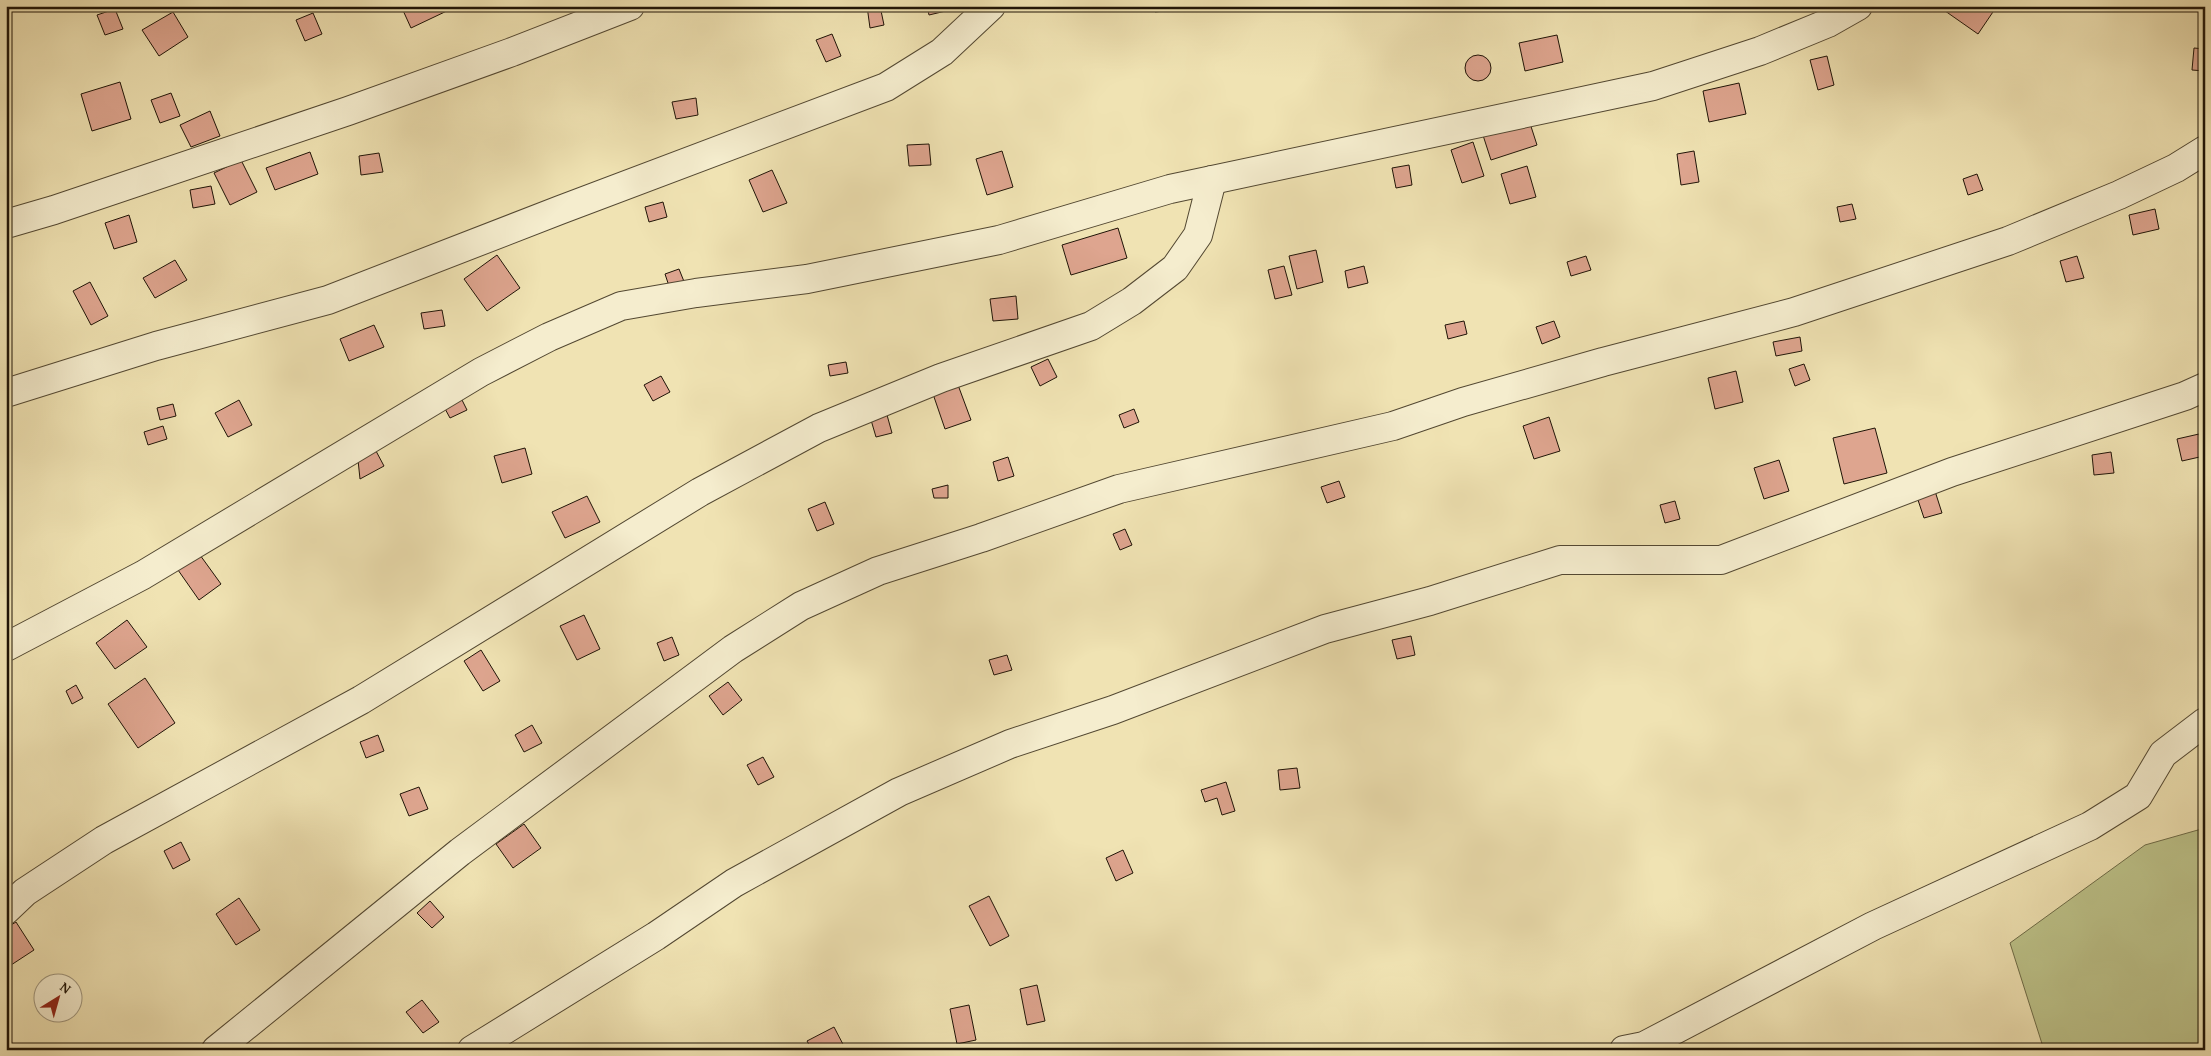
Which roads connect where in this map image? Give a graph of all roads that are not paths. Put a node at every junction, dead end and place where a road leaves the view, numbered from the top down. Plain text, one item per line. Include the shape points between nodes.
1 (630, 6) edge
2 (991, 6) edge
3 (1858, 6) edge
4 (2205, 150) edge
5 (1212, 180) junction
6 (6, 224) edge
7 (2205, 386) edge
8 (6, 393) edge
9 (6, 647) edge
10 (2205, 722) edge
11 (6, 910) edge
12 (216, 1050) edge
13 (472, 1050) edge
14 (1624, 1050) edge

1 - 6 street via 348,111
2 - 8 street via 942,52 886,87 328,300 156,346
3 - 5 street via 1828,23 1760,51 1653,86
4 - 12 street via 2176,168 2119,195 2008,241 1794,312 1584,367 1393,426 1119,489 870,574 802,606 717,660 460,852
5 - 9 street via 1000,240 807,279 621,306 549,337 481,372 143,575
5 - 11 street via 1198,235 1175,268 1132,301 1091,326 941,378 819,428 700,492 361,700 104,840 25,892
7 - 13 street via 2185,396 1952,472 1720,560 1560,560 1326,629 1113,710 1010,744 899,792 734,883 656,936
10 - 14 street via 2163,754 2138,796 2090,826 1873,926 1644,1046

